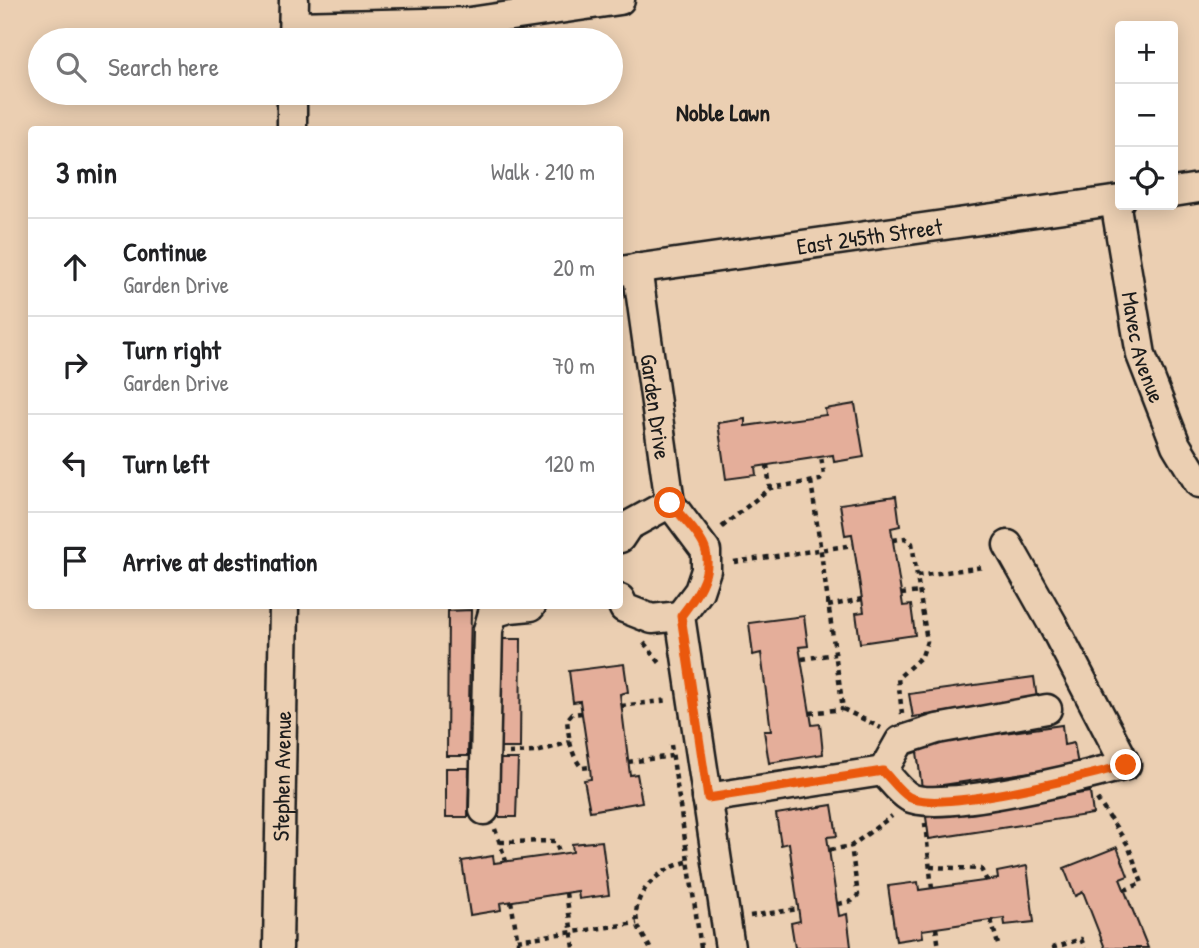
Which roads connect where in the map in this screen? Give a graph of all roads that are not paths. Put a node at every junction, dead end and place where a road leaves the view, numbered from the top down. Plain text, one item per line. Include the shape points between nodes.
1 (621, 0) edge
2 (294, 22) edge
3 (292, 105) edge
4 (292, 126) edge
5 (1199, 188) edge
6 (1178, 191) edge
7 (1115, 201) edge
8 (1119, 210) edge
9 (628, 269) edge
10 (1199, 483) edge
11 (670, 503) junction
12 (623, 534) edge
13 (1008, 545) dead end
14 (623, 606) edge
15 (284, 609) edge
16 (507, 609) edge
17 (681, 616) junction
18 (1047, 709) dead end
19 (883, 771) junction
20 (708, 798) junction
21 (489, 819) road end
22 (278, 948) edge
23 (730, 948) edge

1 - 2 street via 470,22
3 - 4 street
5 - 6 street
7 - 9 street, East 245th Street
8 - 10 street, Mavec Avenue via 1141,355 1176,445
9 - 11 street, Garden Drive
11 - 12 street via 628,526
11 - 17 street, Garden Drive via 706,551 699,592
13 - 19 street via 1126,765 1058,783 945,802 910,798
14 - 17 street via 652,618
15 - 22 street, Stephen Avenue
16 - 21 street via 493,613 488,630
17 - 20 street
18 - 19 street via 937,729 900,741
19 - 20 street
20 - 23 street

